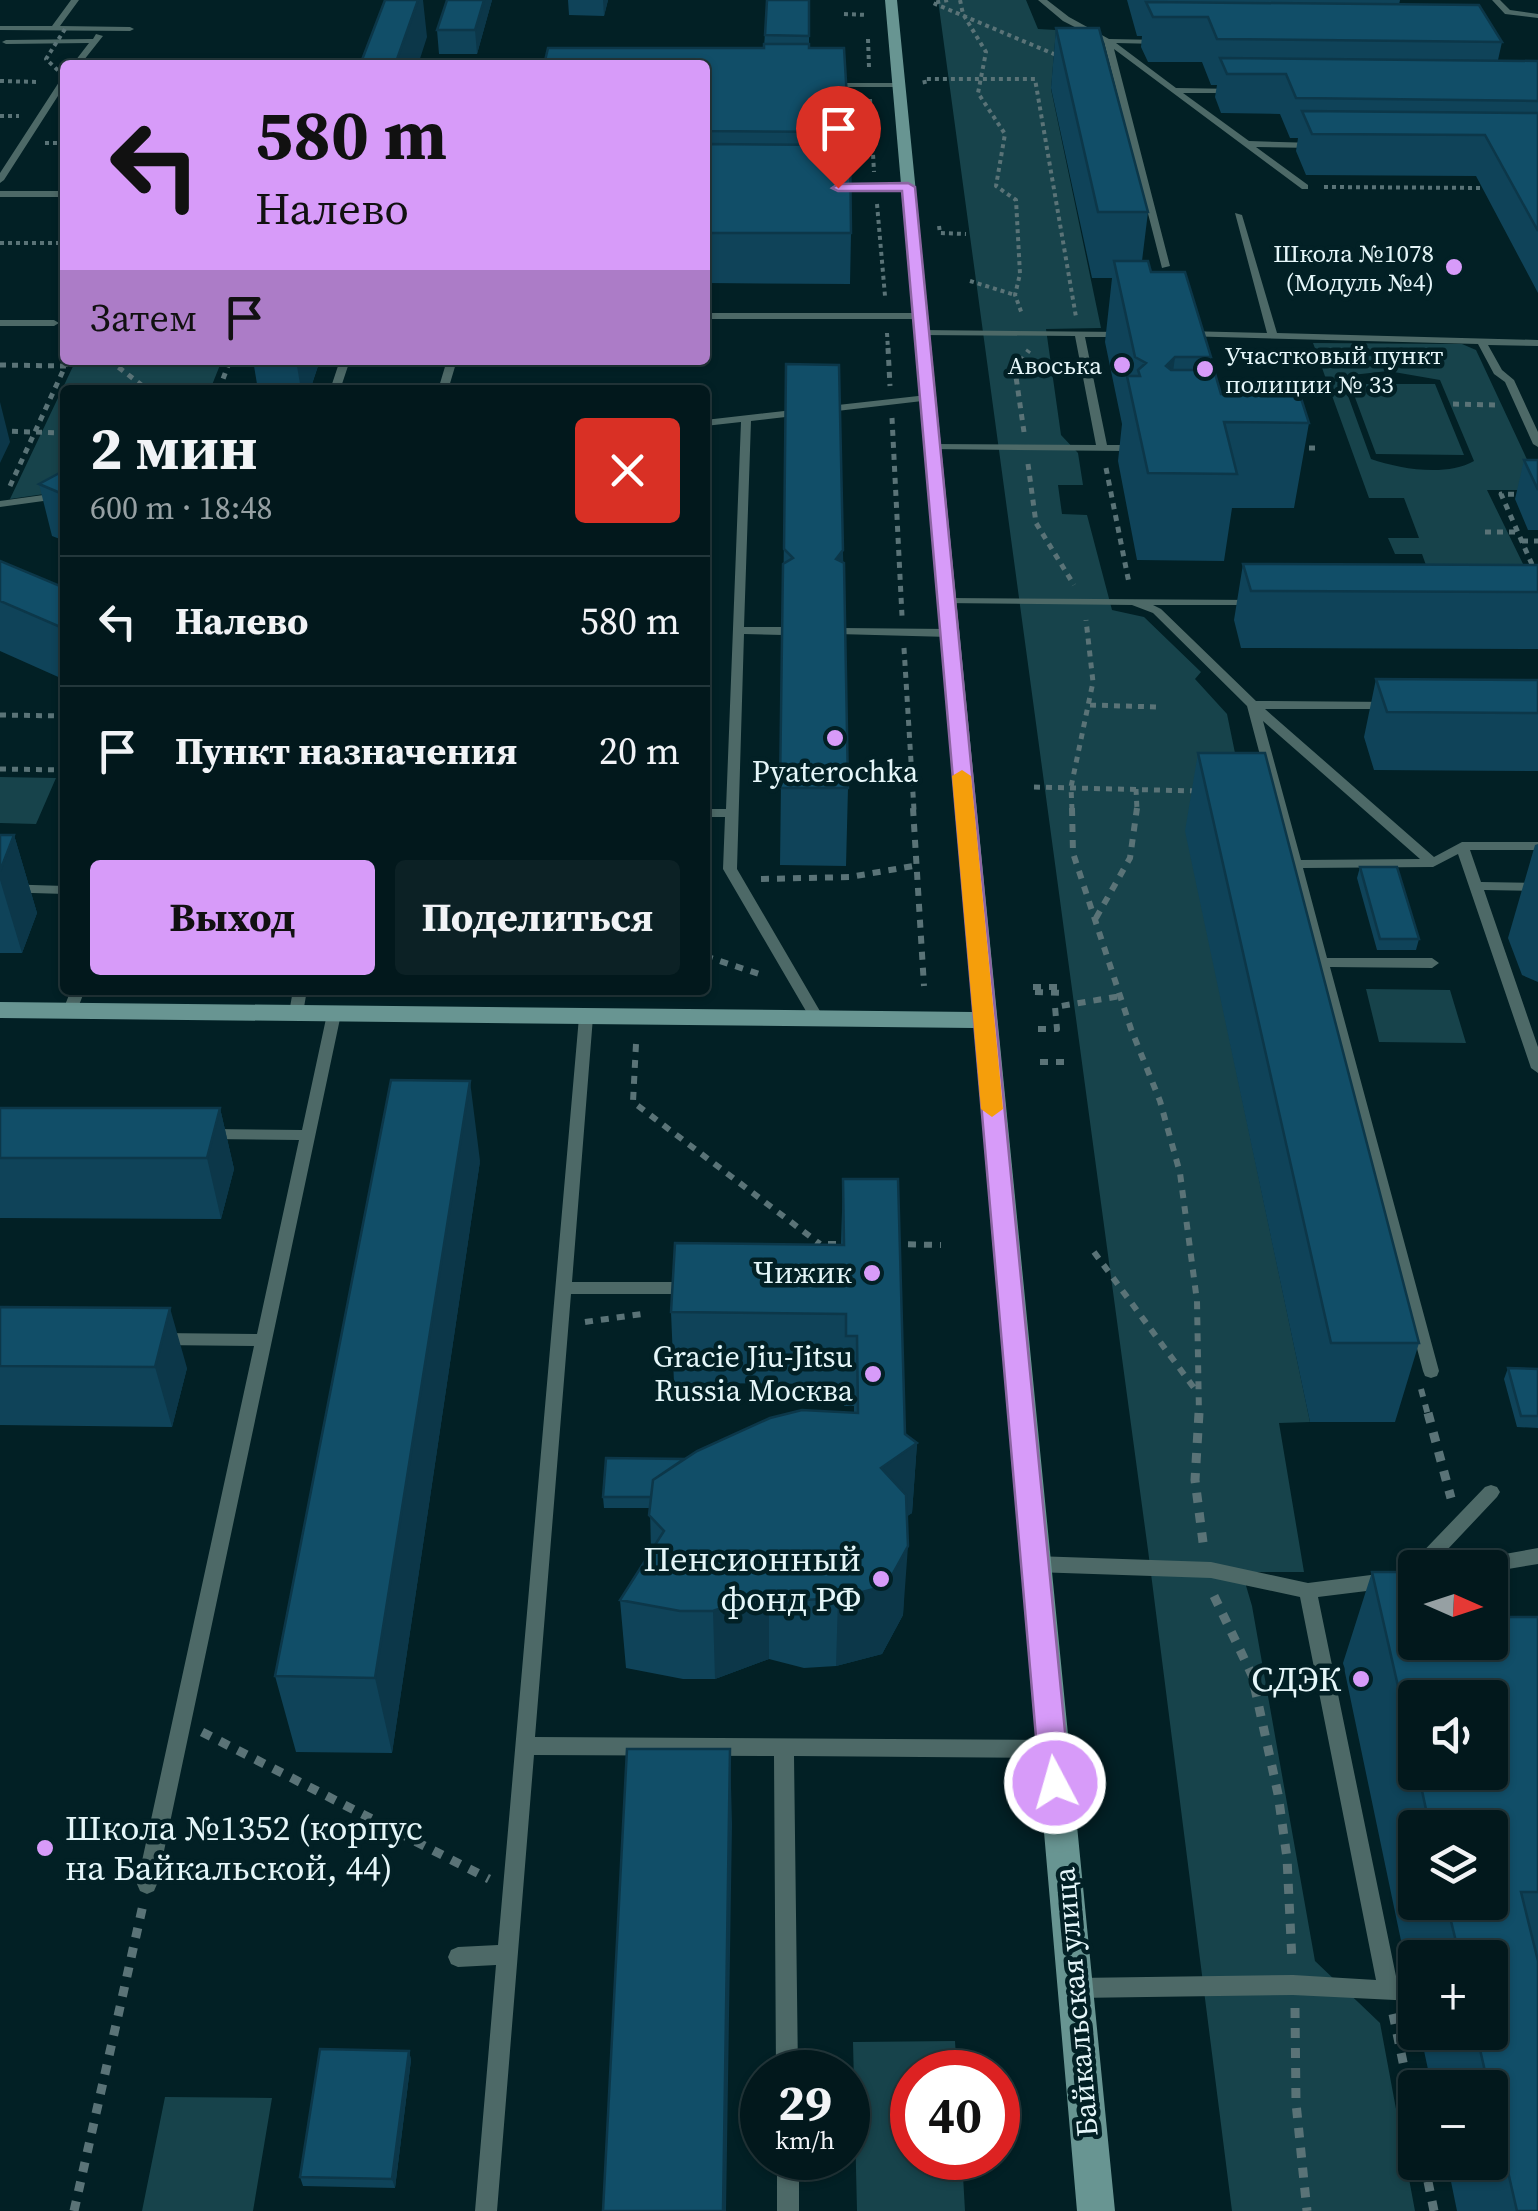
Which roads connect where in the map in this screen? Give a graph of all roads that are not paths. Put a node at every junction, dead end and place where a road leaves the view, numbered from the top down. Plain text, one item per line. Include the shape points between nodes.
1 (75, 0) edge
2 (891, 0) edge
3 (1042, 0) edge
4 (1496, 0) edge
5 (1538, 16) edge
6 (0, 28) edge
7 (54, 28) junction
8 (104, 29) junction
9 (130, 29) dead end
10 (95, 41) junction
11 (1108, 41) junction
12 (6, 42) dead end
13 (1166, 42) edge
14 (80, 60) edge
15 (60, 85) edge
16 (817, 85) edge
17 (899, 86) junction
18 (1175, 90) junction
19 (1251, 91) edge
20 (42, 112) junction
21 (60, 112) edge
22 (1247, 144) junction
23 (1325, 145) edge
24 (0, 180) edge
25 (819, 187) edge
26 (908, 187) junction
27 (1305, 187) road end
28 (0, 194) edge
29 (60, 194) edge
30 (1238, 216) dead end
31 (1165, 266) dead end
32 (710, 316) edge
33 (0, 323) edge
34 (54, 323) dead end
35 (920, 324) junction
36 (1079, 334) junction
37 (1132, 334) edge
38 (1163, 334) edge
39 (1272, 334) junction
40 (1482, 342) junction
41 (1538, 342) edge
42 (927, 398) junction
43 (746, 418) junction
44 (710, 422) edge
45 (1538, 444) edge
46 (932, 447) junction
47 (1102, 447) junction
48 (1127, 448) edge
49 (60, 496) edge
50 (1, 504) edge
51 (946, 602) junction
52 (1133, 602) junction
53 (1268, 602) edge
54 (738, 630) junction
55 (783, 631) edge
56 (842, 632) edge
57 (949, 633) junction
58 (1252, 705) junction
59 (1405, 706) edge
60 (710, 813) edge
61 (732, 814) junction
62 (1462, 846) junction
63 (1538, 846) edge
64 (1433, 863) junction
65 (1295, 864) junction
66 (1476, 886) junction
67 (1538, 887) edge
68 (0, 888) edge
69 (60, 890) edge
70 (1321, 962) junction
71 (1432, 962) dead end
72 (74, 1000) edge
73 (298, 1002) edge
74 (0, 1010) edge
75 (334, 1014) junction
76 (586, 1017) junction
77 (817, 1018) junction
78 (984, 1020) junction
79 (1538, 1068) edge
80 (192, 1134) edge
81 (308, 1135) junction
82 (564, 1288) junction
83 (700, 1288) edge
84 (132, 1339) edge
85 (264, 1340) junction
86 (1431, 1371) dead end
87 (1491, 1492) dead end
88 (1435, 1550) edge
89 (1538, 1556) edge
90 (1508, 1561) edge
91 (1034, 1564) junction
92 (1398, 1576) edge
93 (1308, 1590) junction
94 (525, 1746) junction
95 (784, 1749) junction
96 (1052, 1749) junction
97 (147, 1884) road end
98 (508, 1955) junction
99 (458, 1956) dead end
100 (1075, 1988) junction
101 (1388, 1988) junction
102 (1398, 1990) edge
103 (787, 2050) edge
104 (788, 2180) edge
105 (486, 2211) edge
106 (788, 2211) edge
107 (1096, 2211) edge

1 - 7 lane
2 - 17 street, Байкальская улица
3 - 11 lane
4 - 5 lane via 1508,12
6 - 7 lane
7 - 8 lane
8 - 9 lane
8 - 10 lane
10 - 12 lane
10 - 14 lane
11 - 13 lane
11 - 18 lane
11 - 31 lane
15 - 20 lane
16 - 17 lane
17 - 26 street, Байкальская улица
18 - 19 lane
18 - 22 lane
20 - 21 lane
20 - 24 lane
22 - 23 lane
22 - 27 lane
25 - 26 lane
26 - 35 street, Байкальская улица
28 - 29 lane
30 - 39 lane
32 - 35 lane via 886,316
33 - 34 lane
35 - 36 lane
35 - 42 street, Байкальская улица
36 - 37 lane
36 - 47 lane
38 - 39 lane
39 - 40 lane
40 - 41 lane
40 - 45 lane via 1509,380
42 - 43 lane
42 - 46 street, Байкальская улица
43 - 44 lane
43 - 54 lane
46 - 47 lane
46 - 51 street, Байкальская улица
47 - 48 lane
49 - 50 lane
51 - 52 lane
51 - 57 street, Байкальская улица
52 - 53 lane
52 - 58 lane via 1157,611
54 - 55 lane
54 - 61 lane
56 - 57 lane
57 - 78 street, Байкальская улица
58 - 59 lane
58 - 64 lane
58 - 65 lane
60 - 61 lane
61 - 77 lane via 730,869 782,947
62 - 63 lane
62 - 64 lane
62 - 66 lane
64 - 65 lane
65 - 70 lane
66 - 67 lane
66 - 79 lane
68 - 69 lane
70 - 71 lane
70 - 86 lane
72 - 73 street
72 - 74 street
73 - 75 street
75 - 76 street
75 - 81 lane
76 - 77 street
76 - 82 lane
77 - 78 street
78 - 91 street, Байкальская улица
80 - 81 lane
81 - 85 lane
82 - 83 lane
82 - 94 lane
84 - 85 lane
85 - 97 lane
87 - 88 lane
89 - 90 lane
91 - 93 lane via 1211,1570
91 - 96 street, Байкальская улица
92 - 93 lane
93 - 101 lane
94 - 95 lane
94 - 98 lane
95 - 96 lane
95 - 103 lane
96 - 100 street, Байкальская улица
98 - 99 lane
98 - 105 lane
100 - 101 lane
100 - 107 street, Байкальская улица
101 - 102 lane
104 - 106 lane

